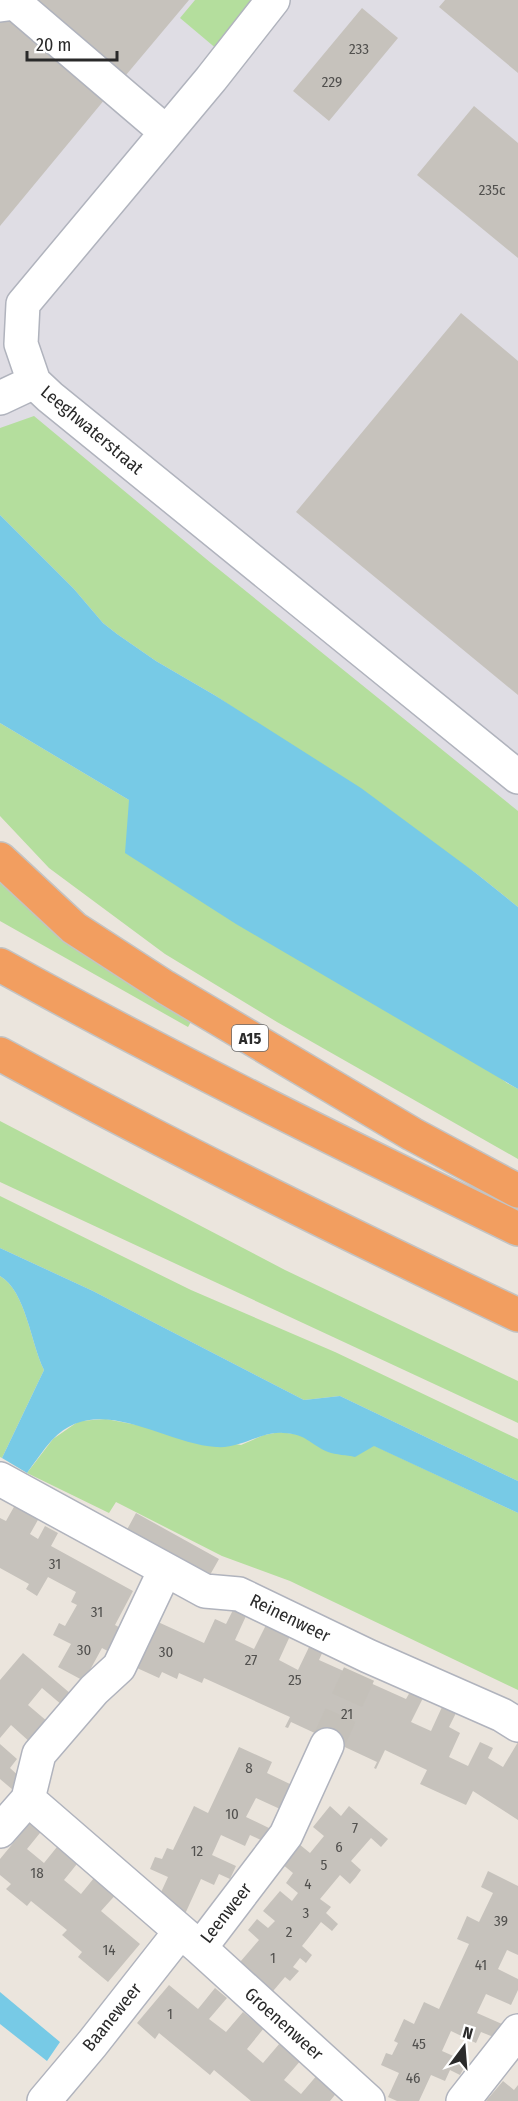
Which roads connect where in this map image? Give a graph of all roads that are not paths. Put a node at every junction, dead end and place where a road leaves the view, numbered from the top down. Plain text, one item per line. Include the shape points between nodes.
1 (273, 0) edge
2 (0, 5) edge
3 (166, 132) junction
4 (34, 382) junction
5 (0, 398) edge
6 (518, 777) edge
7 (0, 859) edge
8 (0, 965) edge
9 (0, 1054) edge
10 (518, 1191) edge
11 (518, 1229) edge
12 (518, 1315) edge
13 (0, 1479) edge
14 (165, 1570) junction
15 (518, 1725) edge
16 (327, 1745) tunnel mouth
17 (28, 1799) junction
18 (0, 1831) edge
19 (190, 1940) junction
20 (518, 2031) edge
21 (44, 2101) edge
22 (368, 2101) edge
23 (463, 2101) edge

1 - 3 street, Leeghwaterstraat
2 - 3 street via 15,3
3 - 4 street, Leeghwaterstraat via 23,304 21,344
4 - 5 street
4 - 6 street, Leeghwaterstraat
7 - 10 highway, A15 via 74,928 165,987 412,1134
8 - 11 highway via 299,1123
9 - 12 highway via 368,1244
13 - 14 street, Reinenweer
14 - 15 street, Reinenweer via 205,1591 239,1594 364,1665 502,1715
14 - 17 street via 119,1667 39,1754
16 - 19 street, Leenweer via 286,1835
17 - 18 street
17 - 19 street, Leenweer
19 - 21 street, Baaneweer
19 - 22 street, Groenenweer
20 - 23 street

